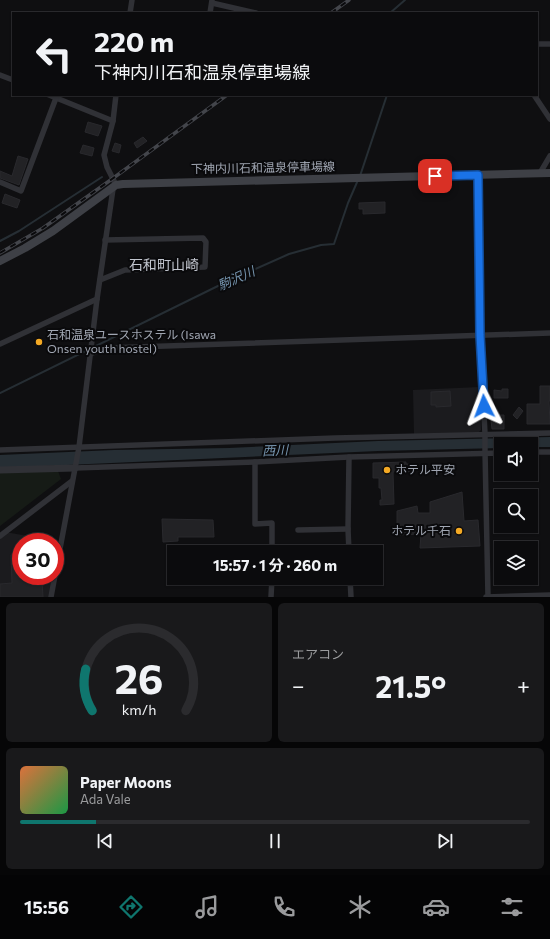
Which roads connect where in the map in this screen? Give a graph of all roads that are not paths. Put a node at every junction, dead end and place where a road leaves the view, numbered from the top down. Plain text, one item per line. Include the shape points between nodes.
1 (132, 0) edge
2 (212, 2) edge
3 (130, 12) edge
4 (210, 12) edge
5 (252, 12) edge
6 (538, 44) edge
7 (550, 44) edge
8 (0, 75) edge
9 (12, 80) edge
10 (51, 96) edge
11 (116, 96) edge
12 (535, 96) edge
13 (56, 98) junction
14 (550, 119) edge
15 (113, 122) junction
16 (550, 156) edge
17 (540, 173) junction
18 (550, 173) edge
19 (478, 175) junction
20 (0, 182) edge
21 (115, 187) junction
22 (105, 240) junction
23 (0, 261) edge
24 (100, 280) junction
25 (97, 298) junction
26 (550, 333) edge
27 (480, 335) junction
28 (0, 344) edge
29 (90, 353) junction
30 (550, 433) edge
31 (485, 436) junction
32 (79, 449) junction
33 (0, 450) edge
34 (485, 452) junction
35 (538, 452) edge
36 (550, 452) edge
37 (494, 453) edge
38 (350, 457) junction
39 (255, 462) junction
40 (76, 466) junction
41 (0, 470) edge
42 (72, 481) junction
43 (348, 529) junction
44 (298, 530) dead end
45 (0, 536) edge
46 (272, 545) edge
47 (349, 545) edge
48 (272, 585) edge
49 (350, 585) edge
50 (550, 595) edge
51 (51, 597) edge
52 (271, 597) edge
53 (351, 597) edge
54 (485, 597) edge
55 (488, 597) edge

1 - 3 street
2 - 4 street
2 - 5 street
6 - 7 street
8 - 9 street
10 - 13 street
11 - 15 street
12 - 14 street
13 - 15 street
13 - 20 street via 22,191
15 - 21 street via 104,155
16 - 17 street
17 - 18 main road, 下神内川石和温泉停車場線
17 - 19 main road, 下神内川石和温泉停車場線
19 - 21 main road, 下神内川石和温泉停車場線 via 123,184
19 - 27 street
21 - 22 street
21 - 23 main road via 53,231
22 - 24 street
22 - 24 street via 203,238 206,242 205,267 125,270
24 - 25 street
25 - 28 street
25 - 29 street
26 - 27 street
27 - 29 street via 106,348
27 - 31 street
29 - 32 street
30 - 31 street
31 - 32 street via 144,444
31 - 34 street
32 - 33 street
32 - 40 street
34 - 37 street
34 - 38 street
34 - 55 street
35 - 36 street
38 - 39 street
38 - 43 street
39 - 40 street
39 - 46 street via 255,524 272,523
40 - 41 street
40 - 42 street
42 - 45 street
42 - 51 street
43 - 44 street
43 - 47 street
48 - 52 street
49 - 53 street
50 - 55 street
54 - 55 street

